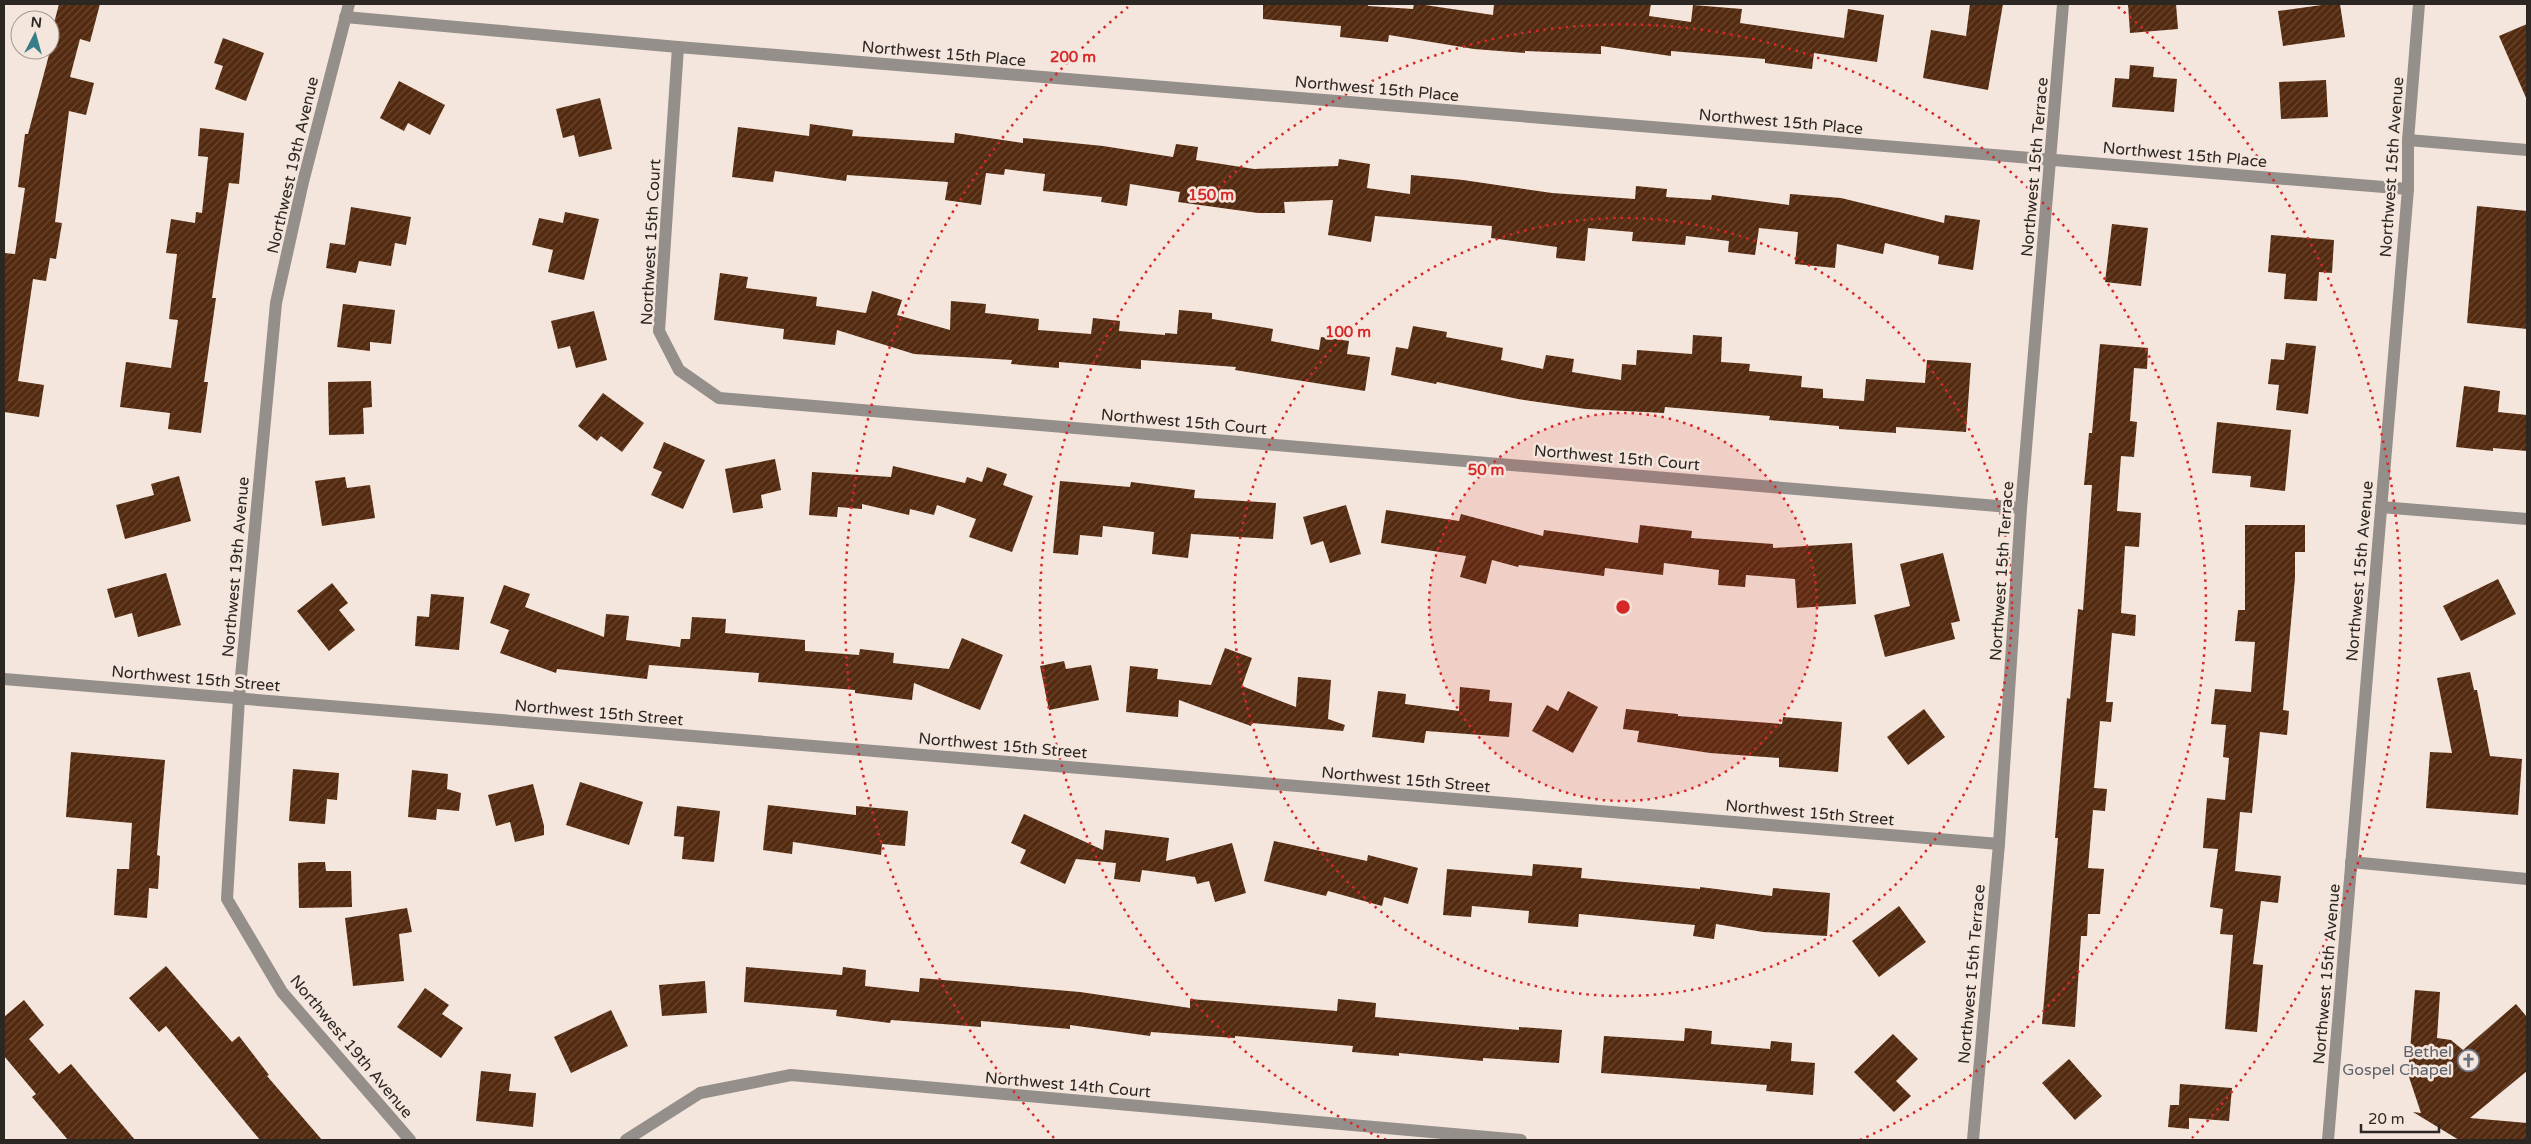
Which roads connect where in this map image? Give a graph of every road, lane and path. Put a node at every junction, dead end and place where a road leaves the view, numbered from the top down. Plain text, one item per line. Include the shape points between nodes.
1 (348, 4) edge
2 (2062, 4) edge
3 (2420, 4) edge
4 (345, 17) junction
5 (678, 47) junction
6 (2408, 140) junction
7 (2527, 150) edge
8 (2051, 160) junction
9 (2408, 189) junction
10 (2381, 507) junction
11 (2021, 508) junction
12 (2527, 518) edge
13 (4, 679) edge
14 (240, 698) junction
15 (1999, 844) junction
16 (2351, 862) junction
17 (2527, 879) edge
18 (410, 1140) edge
19 (626, 1140) edge
20 (1521, 1140) edge
21 (1973, 1140) edge
22 (2328, 1140) edge

1 - 4 street, Northwest 19th Avenue
2 - 8 street, Northwest 15th Terrace
3 - 6 street, Northwest 15th Avenue
4 - 5 street, Northwest 15th Place
4 - 14 street, Northwest 19th Avenue via 276,303
5 - 8 street, Northwest 15th Place
5 - 11 street, Northwest 15th Court via 659,331 679,370 720,398
6 - 7 street
6 - 9 street, Northwest 15th Avenue
8 - 9 street, Northwest 15th Place
8 - 11 street, Northwest 15th Terrace
9 - 10 street, Northwest 15th Avenue
10 - 12 street
10 - 16 street, Northwest 15th Avenue
11 - 15 street, Northwest 15th Terrace
13 - 14 street, Northwest 15th Street
14 - 15 street, Northwest 15th Street
14 - 18 street, Northwest 19th Avenue via 227,899 282,992
15 - 21 street, Northwest 15th Terrace
16 - 17 street
16 - 22 street, Northwest 15th Avenue
19 - 20 street, Northwest 14th Court via 700,1093 791,1075

